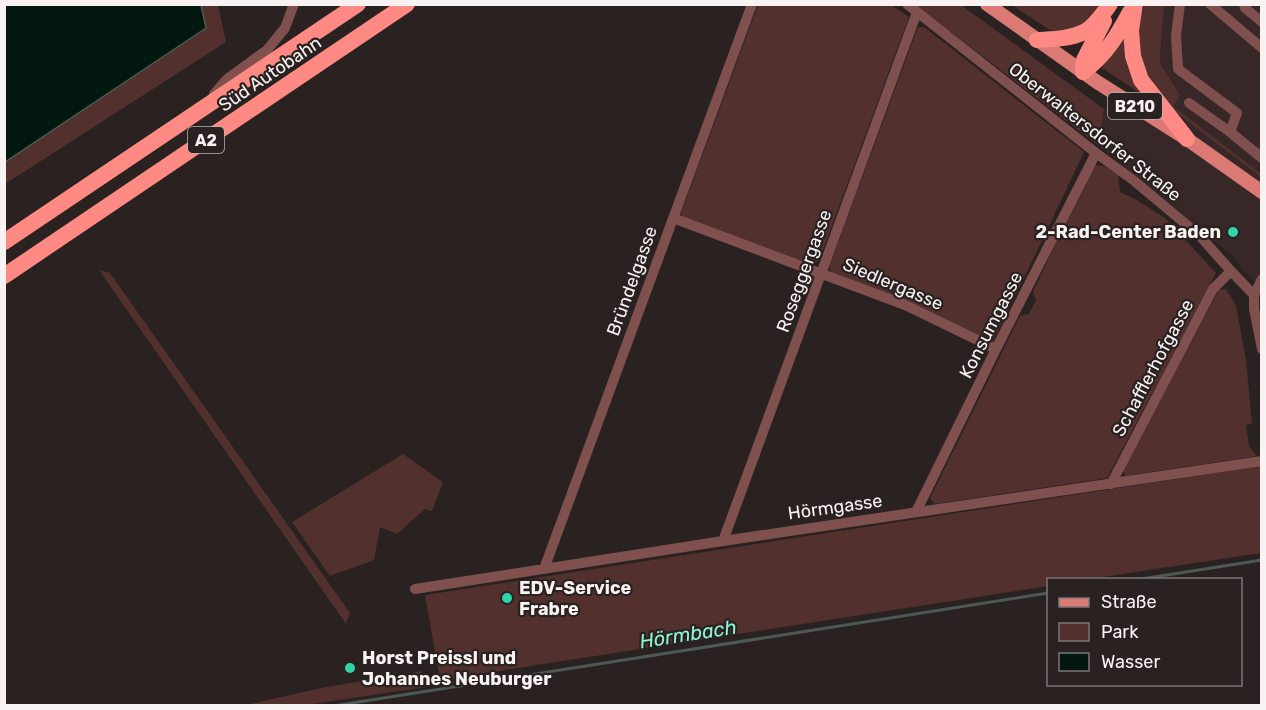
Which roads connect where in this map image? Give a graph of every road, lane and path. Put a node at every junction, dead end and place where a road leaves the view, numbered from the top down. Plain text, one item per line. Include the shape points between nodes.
1 (294, 4) edge
2 (358, 4) edge
3 (407, 4) edge
4 (752, 4) edge
5 (907, 4) edge
6 (987, 4) edge
7 (1111, 4) edge
8 (1134, 4) edge
9 (1180, 4) edge
10 (1210, 4) edge
11 (1244, 4) edge
12 (917, 12) junction
13 (1262, 22) edge
14 (1037, 40) junction
15 (1262, 48) edge
16 (1083, 72) junction
17 (1189, 103) dead end
18 (199, 111) junction
19 (1230, 132) junction
20 (1187, 140) junction
21 (1096, 153) junction
22 (1262, 158) edge
23 (1262, 192) edge
24 (673, 218) junction
25 (4, 242) edge
26 (1230, 271) junction
27 (821, 272) junction
28 (4, 276) edge
29 (1262, 279) edge
30 (1254, 295) junction
31 (996, 349) junction
32 (1262, 349) edge
33 (1262, 461) edge
34 (1111, 484) junction
35 (916, 512) junction
36 (723, 541) junction
37 (544, 569) junction
38 (415, 590) dead end

1 - 18 street via 285,28 267,50 228,80
2 - 18 highway, Süd Autobahn / A2
3 - 28 highway, Süd Autobahn / A2
4 - 24 street, Bründelgasse
5 - 12 street, Oberwaltersdorfer Straße
6 - 14 main road, B210
7 - 14 highway via 1085,31
7 - 16 highway via 1088,48
8 - 16 highway via 1118,34
8 - 20 highway via 1132,48 1141,80
9 - 19 street via 1176,36 1178,69 1237,113
10 - 15 street
11 - 13 street
12 - 21 street, Oberwaltersdorfer Straße
12 - 27 street, Roseggergasse
14 - 16 main road, B210
16 - 20 main road, B210
17 - 19 street
18 - 25 highway, Süd Autobahn / A2
19 - 22 street
20 - 23 main road, B210
21 - 26 street, Oberwaltersdorfer Straße via 1199,235
21 - 31 street, Konsumgasse
24 - 27 street, Siedlergasse
24 - 37 street, Bründelgasse
26 - 30 street, Oberwaltersdorfer Straße
26 - 34 street, Schafflerhofgasse via 1213,289
27 - 31 street, Siedlergasse via 905,305
27 - 36 street, Roseggergasse
29 - 30 street
30 - 32 street
31 - 35 street, Konsumgasse
33 - 34 street, Hörmgasse
34 - 35 street, Hörmgasse
35 - 36 street, Hörmgasse
36 - 37 street, Hörmgasse
37 - 38 street, Hörmgasse

